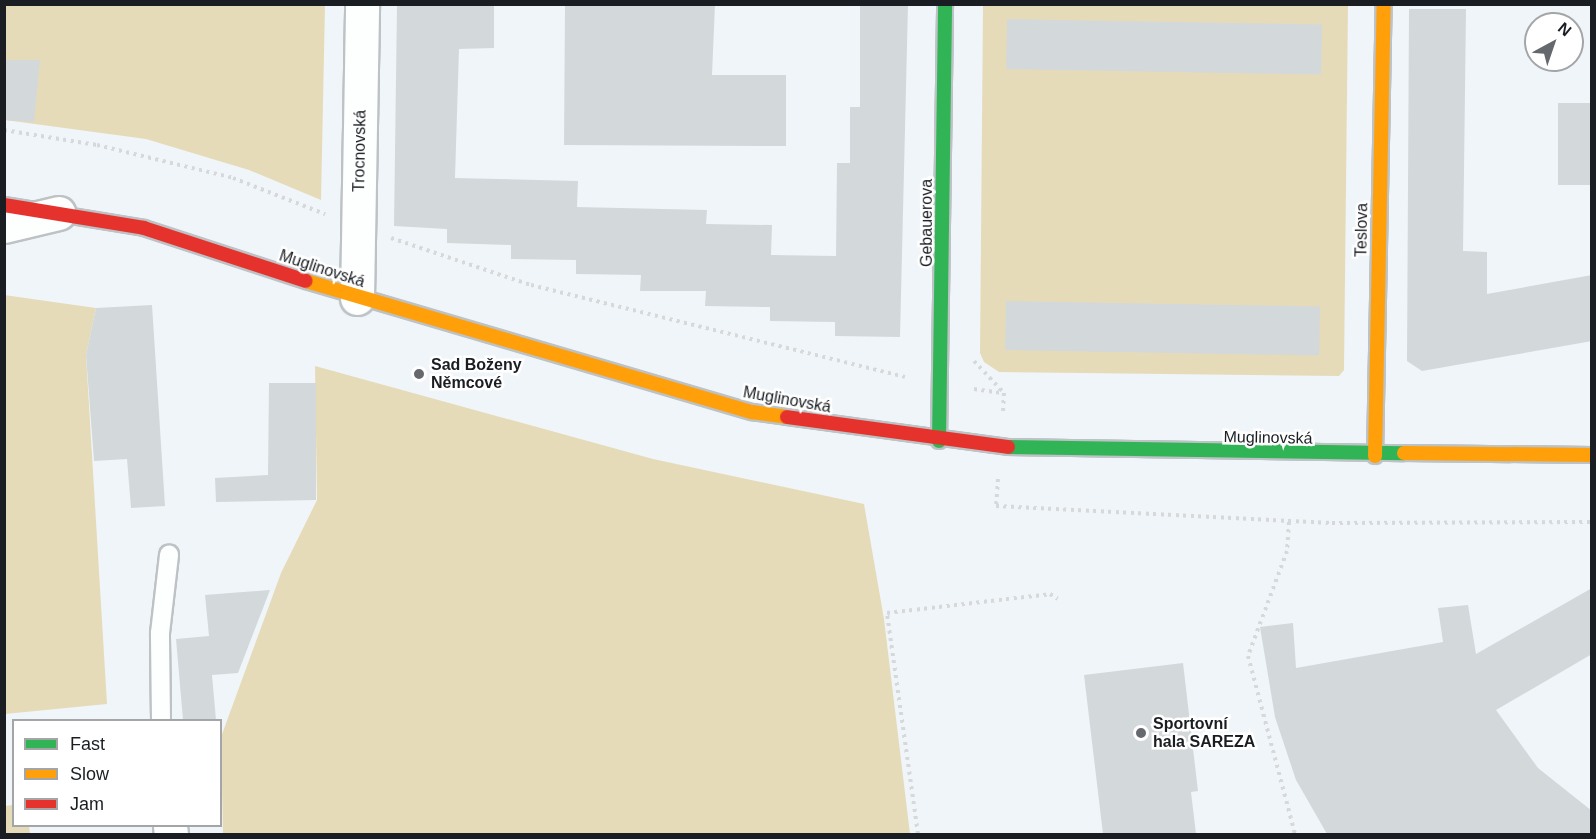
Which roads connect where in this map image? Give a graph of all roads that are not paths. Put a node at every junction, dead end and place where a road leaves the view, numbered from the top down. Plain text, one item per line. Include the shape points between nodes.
1 (362, 4) edge
2 (945, 4) edge
3 (1384, 4) edge
4 (25, 191) dead end
5 (4, 205) edge
6 (66, 211) junction
7 (4, 226) edge
8 (357, 298) junction
9 (939, 441) junction
10 (1592, 455) edge
11 (1375, 456) junction
12 (169, 555) dead end
13 (161, 719) edge

1 - 8 street, Trocnovská
2 - 9 main road, Gebauerova
3 - 11 main road, Teslova
4 - 6 main road
5 - 6 main road, Muglinovská
6 - 7 street
6 - 8 main road, Muglinovská via 144,228
8 - 9 main road, Muglinovská via 752,412
9 - 11 main road, Muglinovská via 1020,449
10 - 11 main road, Muglinovská
12 - 13 lane via 160,633

